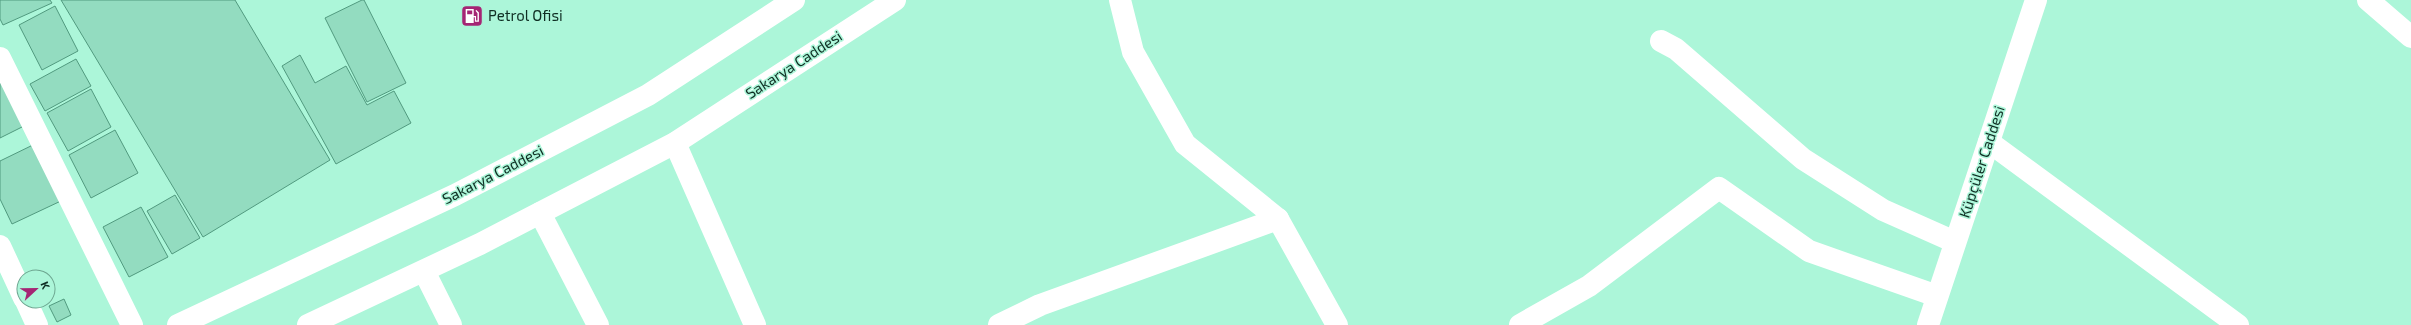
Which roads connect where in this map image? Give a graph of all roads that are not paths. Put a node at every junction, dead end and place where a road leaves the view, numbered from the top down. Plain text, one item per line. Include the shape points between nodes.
1 (794, 0) edge
2 (894, 0) edge
3 (1120, 0) edge
4 (2036, 0) edge
5 (2368, 0) edge
6 (2411, 37) edge
7 (1661, 41) dead end
8 (0, 58) edge
9 (1989, 142) junction
10 (675, 143) junction
11 (540, 213) junction
12 (1278, 219) junction
13 (1955, 242) junction
14 (0, 246) edge
15 (424, 271) junction
16 (16, 281) edge
17 (1938, 296) junction
18 (30, 309) edge
19 (311, 324) edge
20 (37, 325) edge
21 (132, 325) edge
22 (178, 325) edge
23 (451, 325) edge
24 (598, 325) edge
25 (755, 325) edge
26 (999, 325) edge
27 (1337, 325) edge
28 (1520, 325) edge
29 (1928, 325) edge
30 (2238, 325) edge

1 - 22 street, Sakarya Caddesi via 648,95 455,195
2 - 10 street, Sakarya Caddesi
3 - 12 street via 1132,52 1185,144
4 - 9 street, Küpçüler Caddesi
5 - 6 street
7 - 13 street via 1676,49 1803,159 1883,210
8 - 21 street
9 - 13 street, Küpçüler Caddesi
9 - 30 street
10 - 11 street, Sakarya Caddesi
10 - 25 street
11 - 15 street, Sakarya Caddesi
11 - 24 street
12 - 26 street via 1040,305
12 - 27 street
13 - 17 street, Küpçüler Caddesi
14 - 16 street
15 - 19 street, Sakarya Caddesi
15 - 23 street
17 - 28 street via 1809,251 1719,188 1589,286
17 - 29 street, Küpçüler Caddesi
18 - 20 street

